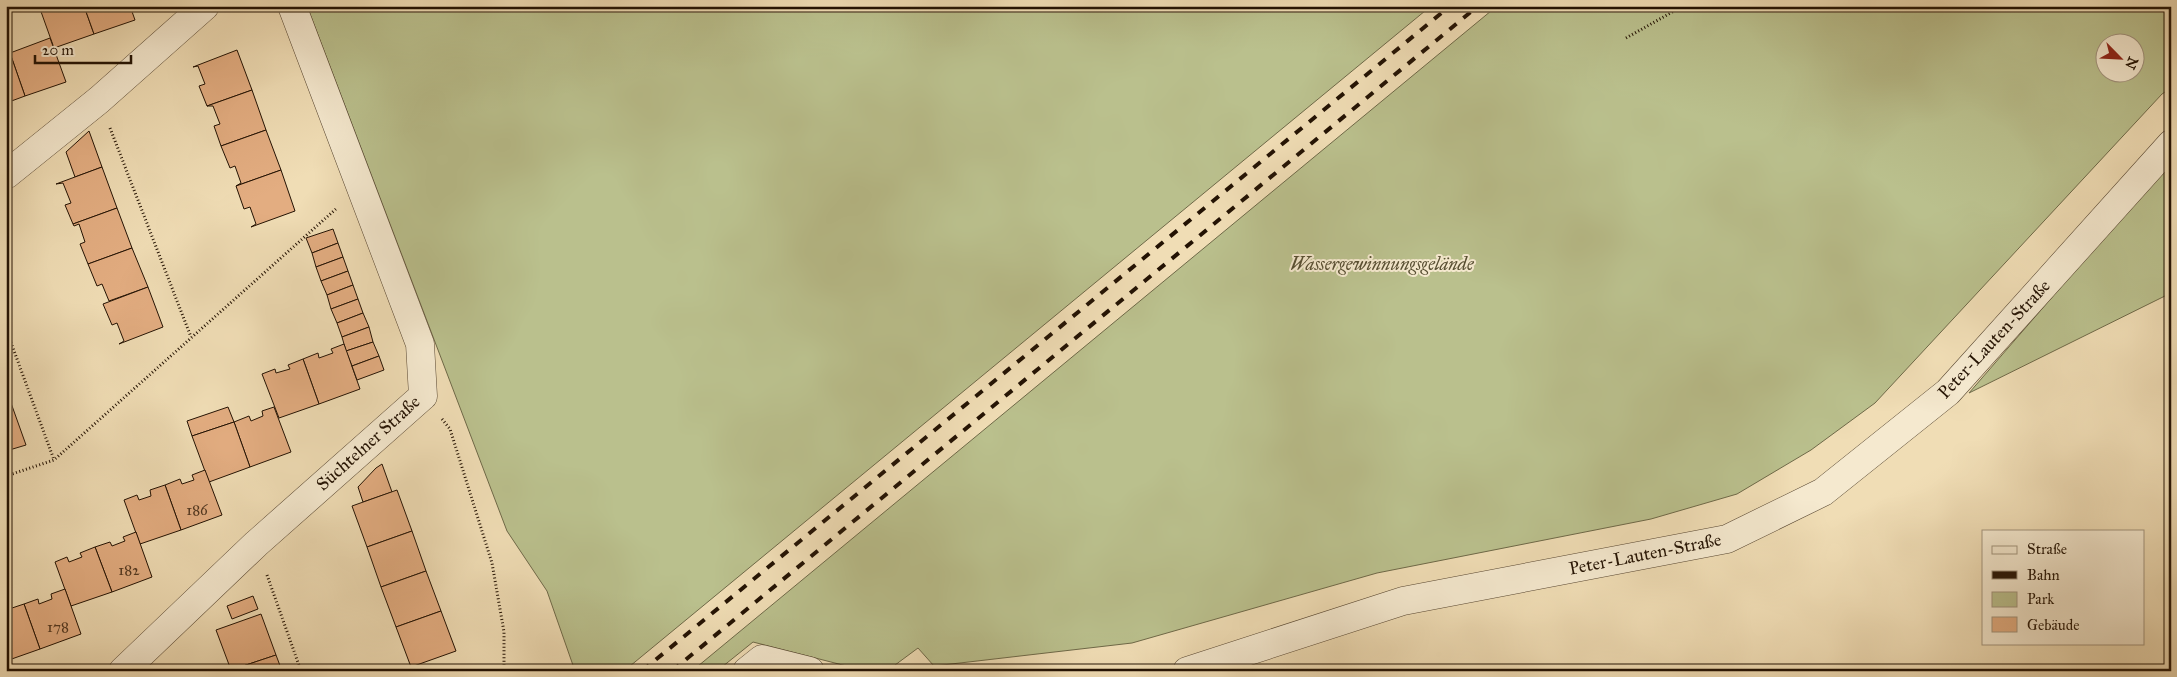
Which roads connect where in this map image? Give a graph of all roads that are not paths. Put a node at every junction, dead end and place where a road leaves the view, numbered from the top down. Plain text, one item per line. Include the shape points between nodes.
1 (205, 6) edge
2 (292, 6) edge
3 (2171, 144) edge
4 (6, 175) edge
5 (123, 671) edge
6 (747, 671) edge
7 (810, 671) edge
8 (1187, 671) edge

1 - 4 street via 99,100
2 - 5 street, Süchtelner Straße via 420,344 423,396 256,544
3 - 8 street, Peter-Lauten-Straße via 1948,392 1823,492 1727,539 1403,601
6 - 7 street via 762,660

